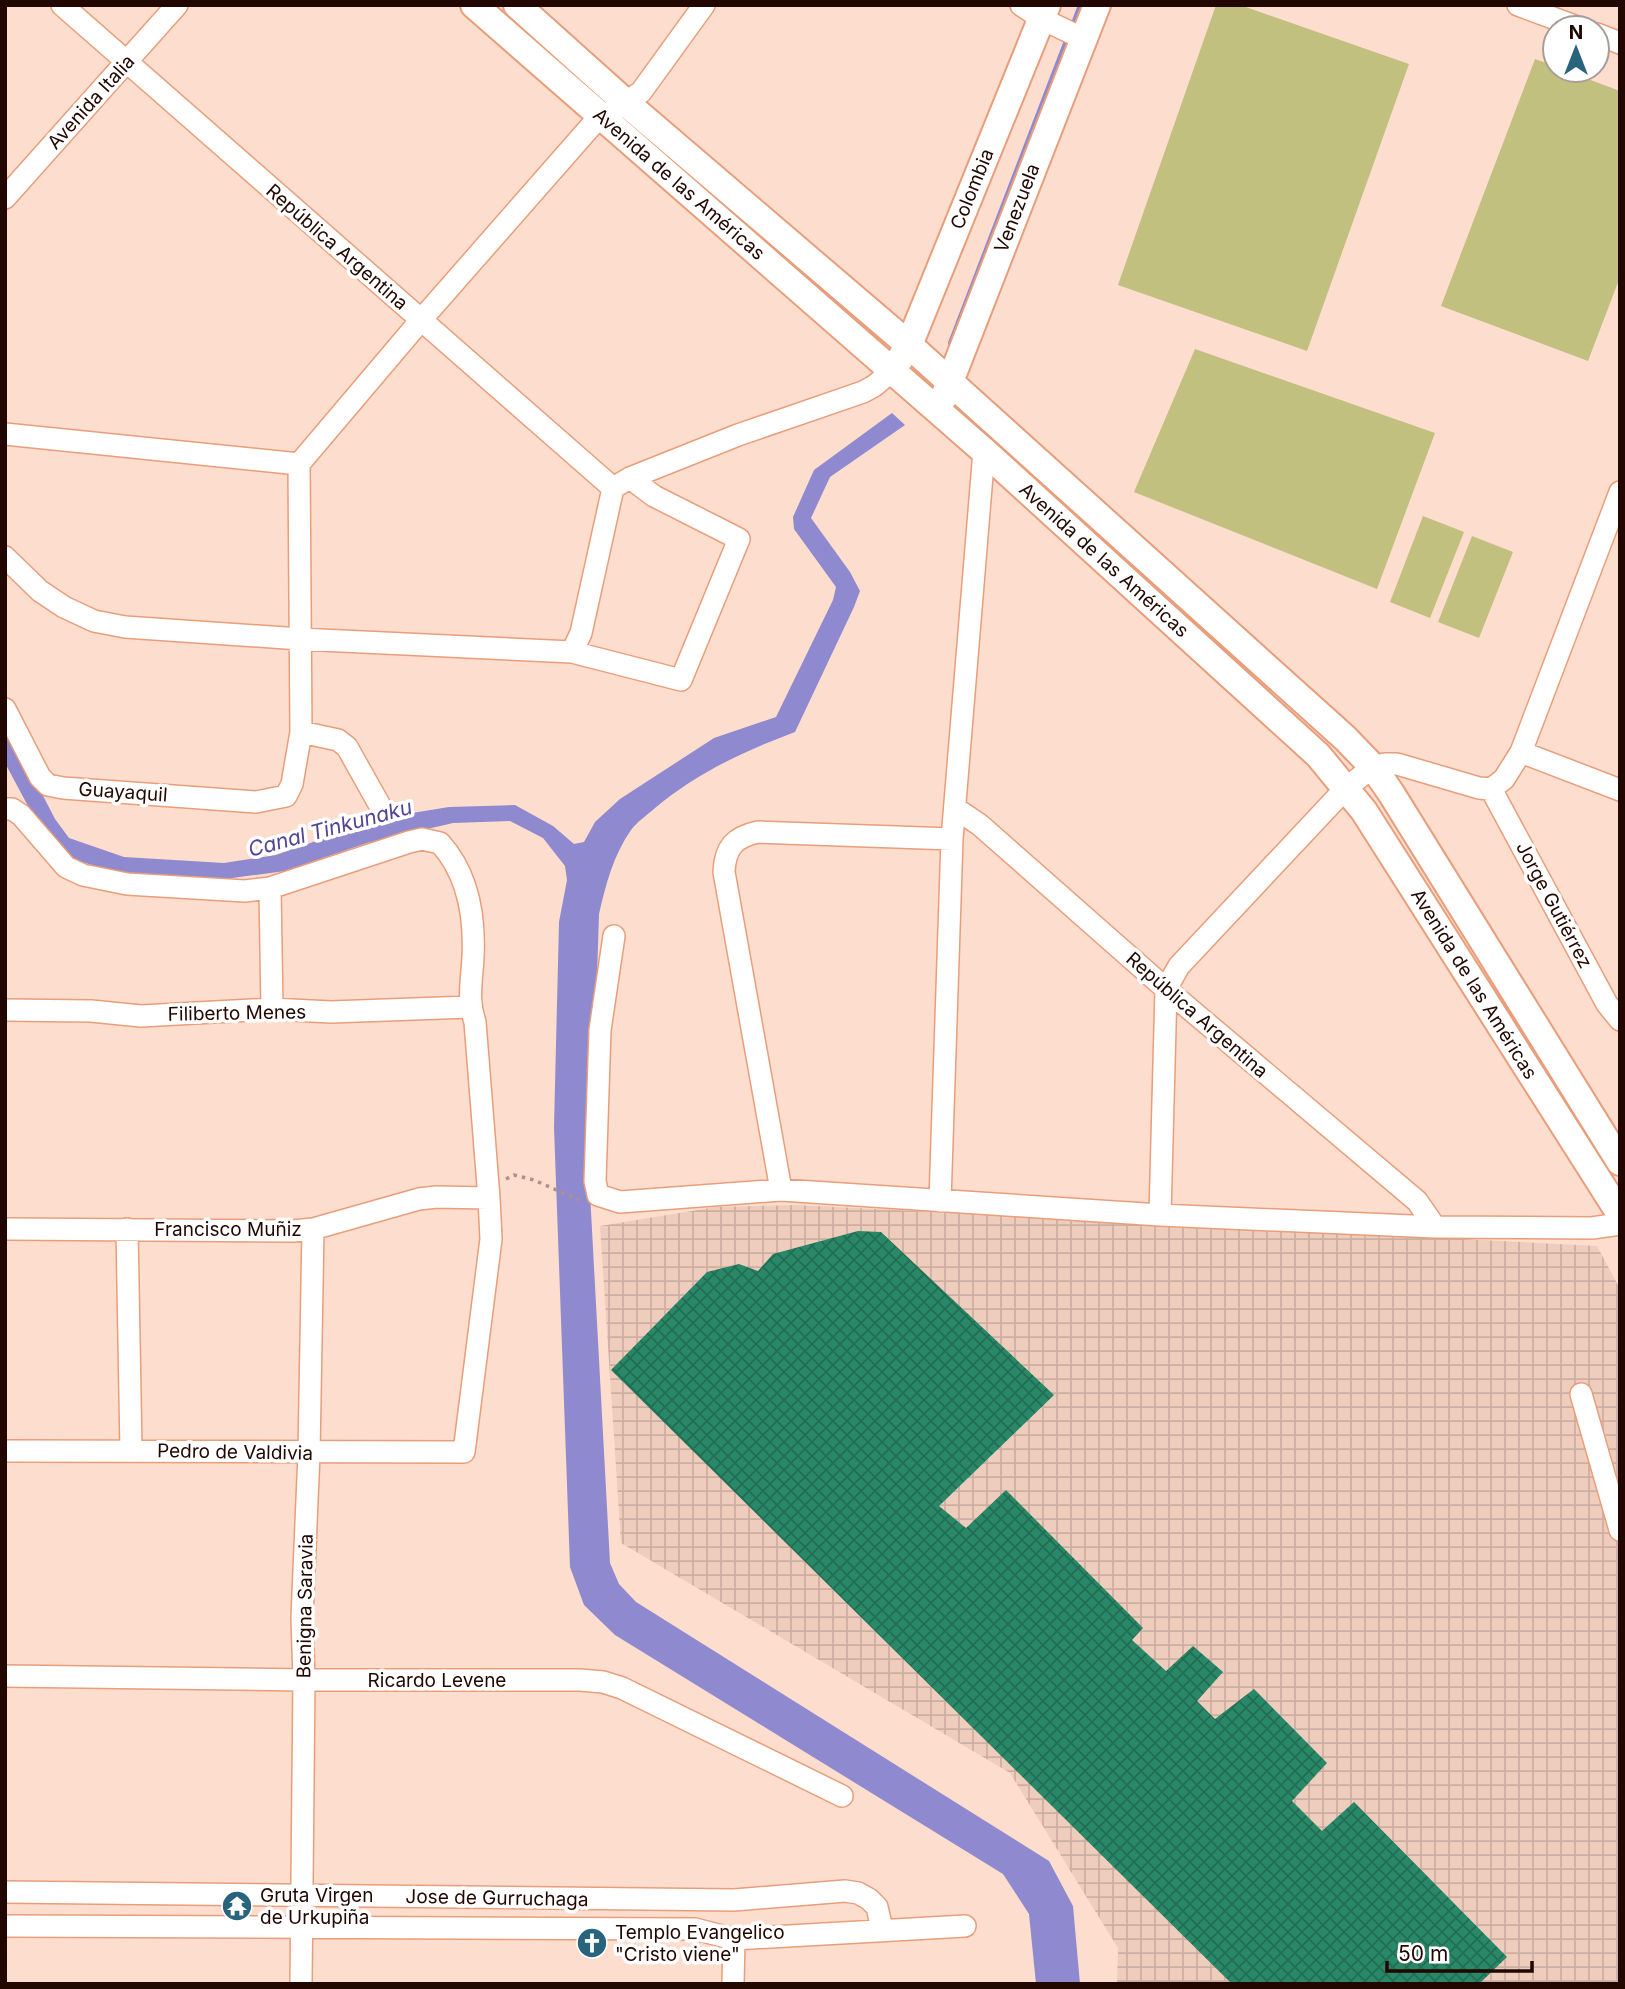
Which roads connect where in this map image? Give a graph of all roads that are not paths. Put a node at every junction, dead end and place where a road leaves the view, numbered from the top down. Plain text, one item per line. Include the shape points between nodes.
1 (62, 5) edge
2 (177, 5) edge
3 (474, 5) edge
4 (517, 5) edge
5 (704, 5) edge
6 (1097, 5) edge
7 (1518, 5) edge
8 (1037, 10) edge
9 (1542, 14) edge
10 (1084, 39) junction
11 (126, 63) junction
12 (625, 102) junction
13 (602, 117) junction
14 (5, 198) edge
15 (421, 320) junction
16 (909, 345) junction
17 (892, 371) junction
18 (950, 381) junction
19 (939, 412) junction
20 (5, 434) edge
21 (984, 451) junction
22 (299, 464) junction
23 (622, 483) junction
24 (1620, 492) edge
25 (1610, 544) edge
26 (5, 557) edge
27 (300, 639) junction
28 (572, 652) junction
29 (5, 709) edge
30 (302, 732) junction
31 (1521, 752) junction
32 (1373, 767) junction
33 (1346, 788) junction
34 (1491, 789) junction
35 (1620, 790) edge
36 (379, 804) dead end
37 (955, 808) junction
38 (13, 812) edge
39 (952, 839) junction
40 (270, 888) junction
41 (614, 936) dead end
42 (1166, 989) junction
43 (469, 1007) junction
44 (272, 1009) junction
45 (5, 1010) edge
46 (1620, 1020) edge
47 (1619, 1160) edge
48 (781, 1190) junction
49 (489, 1193) junction
50 (940, 1201) junction
51 (1160, 1214) junction
52 (1620, 1214) edge
53 (1620, 1224) edge
54 (1435, 1227) junction
55 (5, 1229) edge
56 (127, 1229) junction
57 (313, 1229) junction
58 (1581, 1394) dead end
59 (131, 1450) junction
60 (5, 1451) edge
61 (309, 1453) junction
62 (1620, 1530) edge
63 (5, 1676) edge
64 (304, 1680) junction
65 (842, 1796) dead end
66 (5, 1892) edge
67 (301, 1897) junction
68 (5, 1926) edge
69 (964, 1926) dead end
70 (301, 1927) junction
71 (882, 1929) junction
72 (734, 1939) junction
73 (301, 1984) edge
74 (733, 1984) edge

1 - 11 street, República Argentina
2 - 11 street, Avenida Italia
3 - 13 main road, Avenida de las Américas
4 - 12 main road, Avenida de las Américas
5 - 12 street via 641,92
6 - 10 main road, Venezuela
7 - 9 street
8 - 10 street
8 - 16 main road, Colombia
10 - 18 main road, Venezuela
11 - 14 street, Avenida Italia
11 - 15 street, República Argentina
12 - 13 street
12 - 16 main road, Avenida de las Américas
13 - 15 street
13 - 17 main road, Avenida de las Américas
15 - 22 street
15 - 23 street, República Argentina
16 - 17 main road, Colombia
16 - 18 main road, Avenida de las Américas
17 - 19 main road, Avenida de las Américas
17 - 23 street via 863,392 738,435
18 - 19 main road, Venezuela
18 - 32 main road, Avenida de las Américas
19 - 21 main road, Avenida de las Américas
20 - 22 street
21 - 33 main road, Avenida de las Américas via 1318,755
21 - 37 street
22 - 27 street
23 - 28 street
23 - 28 street, República Argentina via 739,539 681,680
24 - 25 street
25 - 31 street
26 - 27 street via 40,591 94,621
27 - 28 street
27 - 30 street
29 - 30 street, Guayaquil via 34,767 48,785 63,788 256,802 286,796
30 - 36 street via 338,740 347,747
31 - 34 street via 1504,779
31 - 35 street
32 - 33 street
32 - 34 street via 1397,764
32 - 47 main road, Avenida de las Américas
33 - 42 street via 1179,966
33 - 52 main road, Avenida de las Américas
34 - 46 street, Jorge Gutiérrez via 1607,1004
37 - 39 street
37 - 42 street, República Argentina
38 - 40 street via 66,867 83,875 127,884 245,891
39 - 48 street via 758,832 729,845 724,872
39 - 50 street
40 - 43 street via 409,842 440,843 466,886 470,908
40 - 44 street
41 - 48 street via 600,1030 598,1195 620,1202
42 - 51 street
42 - 54 street, República Argentina via 1417,1201
43 - 44 street, Filiberto Menes via 331,1012
43 - 49 street via 475,1022
44 - 45 street, Filiberto Menes via 141,1016
48 - 50 street
49 - 57 street, Francisco Muñiz via 419,1199
49 - 61 street, Pedro de Valdivia via 491,1239 464,1452
50 - 51 street
51 - 54 street
53 - 54 street via 1592,1228
55 - 56 street, Francisco Muñiz
56 - 57 street, Francisco Muñiz
56 - 59 street
57 - 61 street, Benigna Saravia
58 - 62 street
59 - 60 street, Pedro de Valdivia
59 - 61 street, Pedro de Valdivia
61 - 64 street, Benigna Saravia
63 - 64 street, Ricardo Levene
64 - 65 street, Ricardo Levene via 603,1682
64 - 67 street, Benigna Saravia
66 - 67 street, Jose de Gurruchaga
67 - 70 street, Benigna Saravia
67 - 71 street, Jose de Gurruchaga via 734,1900 845,1891 869,1899 877,1907
68 - 70 street, Jose de Gurruchaga
69 - 71 street, Jose de Gurruchaga
70 - 72 street, Jose de Gurruchaga via 695,1929
70 - 73 street, Benigna Saravia
71 - 72 street, Jose de Gurruchaga
72 - 74 street

